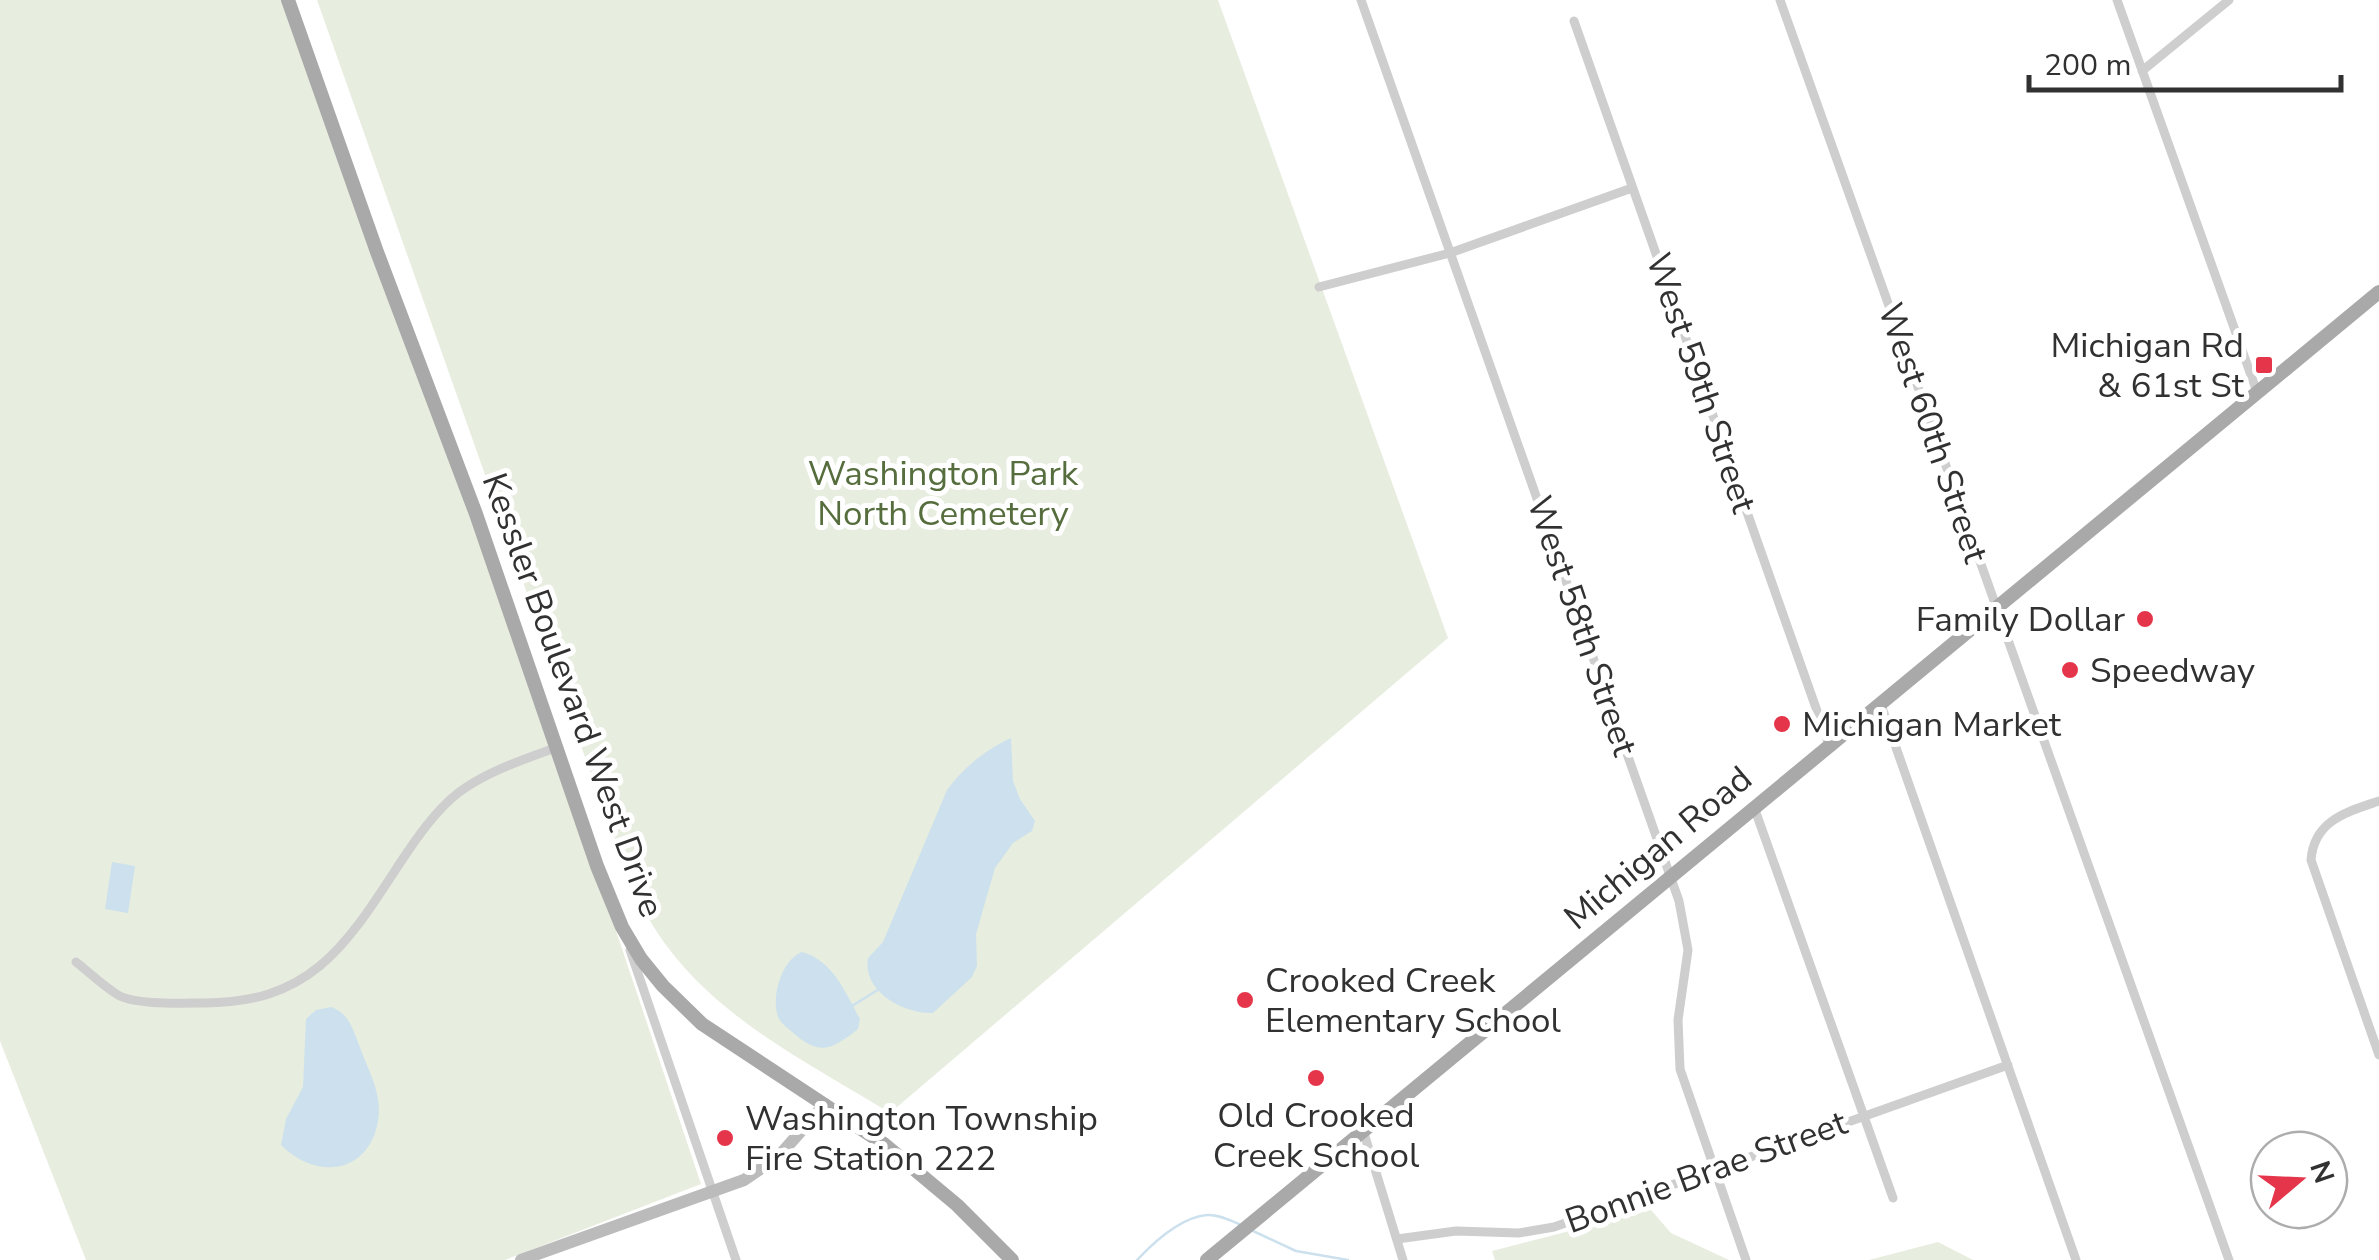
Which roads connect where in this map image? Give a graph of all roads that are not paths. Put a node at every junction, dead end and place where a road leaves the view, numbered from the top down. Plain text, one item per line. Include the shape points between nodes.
1 (288, 0) edge
2 (1360, 0) edge
3 (1780, 0) edge
4 (2117, 0) edge
5 (2229, 0) edge
6 (1574, 21) dead end
7 (2142, 71) junction
8 (1632, 188) junction
9 (1450, 252) junction
10 (1319, 286) dead end
11 (2379, 292) edge
12 (2257, 392) junction
13 (1994, 608) junction
14 (1880, 702) junction
15 (1829, 745) junction
16 (555, 748) junction
17 (2379, 801) edge
18 (1754, 808) junction
19 (1670, 877) junction
20 (622, 927) junction
21 (76, 962) dead end
22 (2375, 1033) edge
23 (2379, 1055) edge
24 (2008, 1065) junction
25 (825, 1104) junction
26 (1864, 1116) junction
27 (1363, 1130) junction
28 (1715, 1170) junction
29 (712, 1193) junction
30 (1893, 1198) dead end
31 (1398, 1239) junction
32 (1401, 1255) edge
33 (521, 1260) edge
34 (736, 1260) edge
35 (1012, 1260) edge
36 (1206, 1260) edge
37 (1746, 1260) edge
38 (2076, 1260) edge
39 (2228, 1260) edge

1 - 16 main road, Kessler Boulevard West Drive
2 - 9 street, West 58th Street
3 - 13 street, West 60th Street
4 - 7 street
5 - 7 street
6 - 8 street, West 59th Street
7 - 12 street
8 - 9 street
8 - 15 street, West 59th Street
9 - 10 street
9 - 19 street, West 58th Street
11 - 12 main road, Michigan Road
12 - 13 main road, Michigan Road
13 - 14 main road, Michigan Road
13 - 39 street, West 60th Street
14 - 15 main road, Michigan Road
14 - 24 street
15 - 18 main road, Michigan Road
16 - 20 main road, Kessler Boulevard West Drive
16 - 21 street via 458,794 419,834 352,937 322,967 282,990 216,1004 121,998
17 - 22 street via 2332,819 2316,838 2311,860
18 - 19 main road, Michigan Road
18 - 26 street
19 - 27 main road, Michigan Road
19 - 28 street, West 58th Street via 1688,950 1678,1059
20 - 25 main road, Kessler Boulevard West Drive via 663,986 702,1024
20 - 29 street
22 - 23 street
24 - 26 street, Bonnie Brae Street
24 - 38 street
25 - 29 street via 778,1157
25 - 35 main road, Kessler Boulevard West Drive via 918,1171
26 - 28 street, Bonnie Brae Street
26 - 30 street
27 - 31 street
27 - 36 main road, Michigan Road
28 - 31 street, Bonnie Brae Street via 1538,1231
28 - 37 street, West 58th Street
29 - 33 street
29 - 34 street
31 - 32 street

